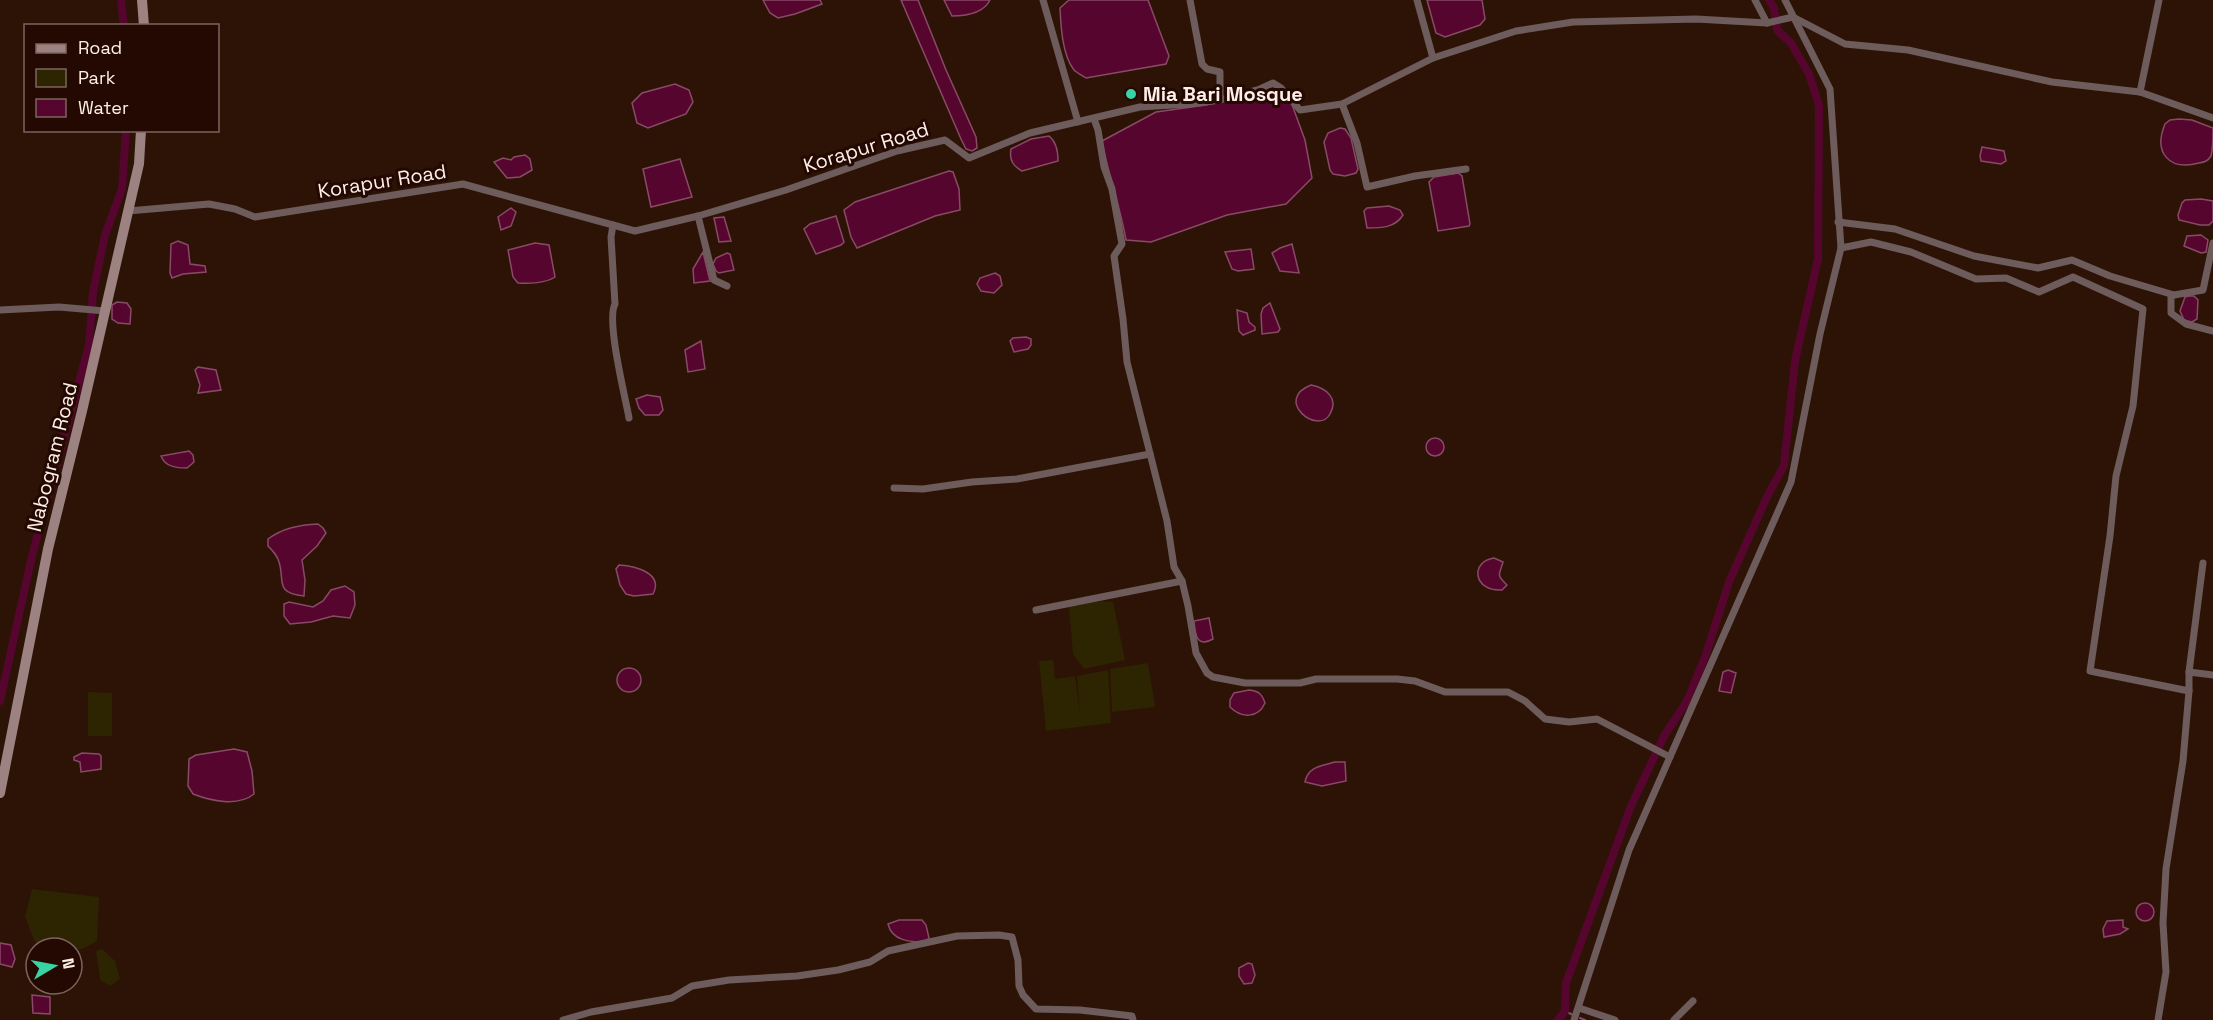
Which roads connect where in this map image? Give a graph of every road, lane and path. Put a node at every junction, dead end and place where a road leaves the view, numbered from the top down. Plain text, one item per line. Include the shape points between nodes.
1 (142, 0) edge
2 (1043, 0) edge
3 (1190, 0) edge
4 (1417, 0) edge
5 (1755, 0) edge
6 (1785, 0) edge
7 (2159, 0) edge
8 (1793, 17) junction
9 (1769, 22) junction
10 (144, 24) edge
11 (1433, 58) junction
12 (2140, 92) junction
13 (1221, 99) junction
14 (1342, 104) junction
15 (2213, 118) edge
16 (1094, 119) junction
17 (1078, 122) junction
18 (141, 132) edge
19 (1466, 169) dead end
20 (128, 210) junction
21 (698, 216) junction
22 (1838, 222) junction
23 (613, 225) junction
24 (2213, 243) edge
25 (1841, 248) junction
26 (727, 286) dead end
27 (2174, 295) junction
28 (0, 310) edge
29 (105, 311) junction
30 (2213, 331) edge
31 (629, 418) dead end
32 (1150, 454) junction
33 (894, 488) dead end
34 (2203, 563) dead end
35 (1182, 581) junction
36 (1036, 610) dead end
37 (2189, 672) junction
38 (2213, 675) edge
39 (2189, 691) junction
40 (1670, 757) junction
41 (0, 793) edge
42 (1693, 1001) dead end
43 (1579, 1008) junction
44 (563, 1020) edge
45 (1133, 1020) edge
46 (1574, 1020) edge
47 (1615, 1020) edge
48 (1674, 1020) edge
49 (2158, 1020) edge

1 - 10 main road
2 - 17 street
3 - 13 street via 1202,64 1220,72
4 - 11 street
5 - 9 street
6 - 8 street
7 - 12 street
8 - 9 street, Korapur Road
8 - 12 street via 1845,44 1908,50 2052,82
8 - 22 street via 1830,89
9 - 11 street, Korapur Road via 1573,22 1516,31
11 - 14 street, Korapur Road
12 - 15 street
13 - 14 street, Korapur Road via 1273,83 1300,110
13 - 16 street, Korapur Road via 1140,106
14 - 19 street via 1357,143 1367,187
16 - 17 street, Korapur Road
16 - 32 street via 1122,244 1113,256 1126,362
17 - 21 street, Korapur Road via 1030,133 969,158 945,140 897,151
18 - 20 main road, Nabogram Road via 139,164
20 - 23 street, Korapur Road via 209,204 255,218 463,184
20 - 29 main road, Nabogram Road
21 - 23 street, Korapur Road via 635,231
21 - 26 street via 714,280
22 - 25 street
22 - 27 street via 1895,229 1974,256 2038,268 2072,260
23 - 31 street via 615,304 611,311
24 - 27 street via 2203,290
25 - 39 street via 1870,242 1911,252 1976,279 2006,278 2039,292 2073,277 2143,309 2133,406 2116,476 2090,671
25 - 40 street via 1791,482
27 - 30 street via 2171,313 2186,324
28 - 29 street via 59,307
29 - 41 main road, Nabogram Road via 48,549
32 - 33 street via 1017,479 922,489
32 - 35 street via 1174,567
34 - 37 street
35 - 36 street
35 - 40 street via 1196,653 1213,677 1286,683 1397,679 1445,692 1508,692 1545,719 1597,719
37 - 38 street
37 - 39 street
39 - 49 street via 2183,761 2166,869 2166,972
40 - 43 street via 1629,850
42 - 48 street
43 - 46 street
43 - 47 street
44 - 45 street via 672,998 692,986 838,970 904,947 957,936 999,935 1012,937 1020,987 1036,1009 1080,1010 1132,1016

